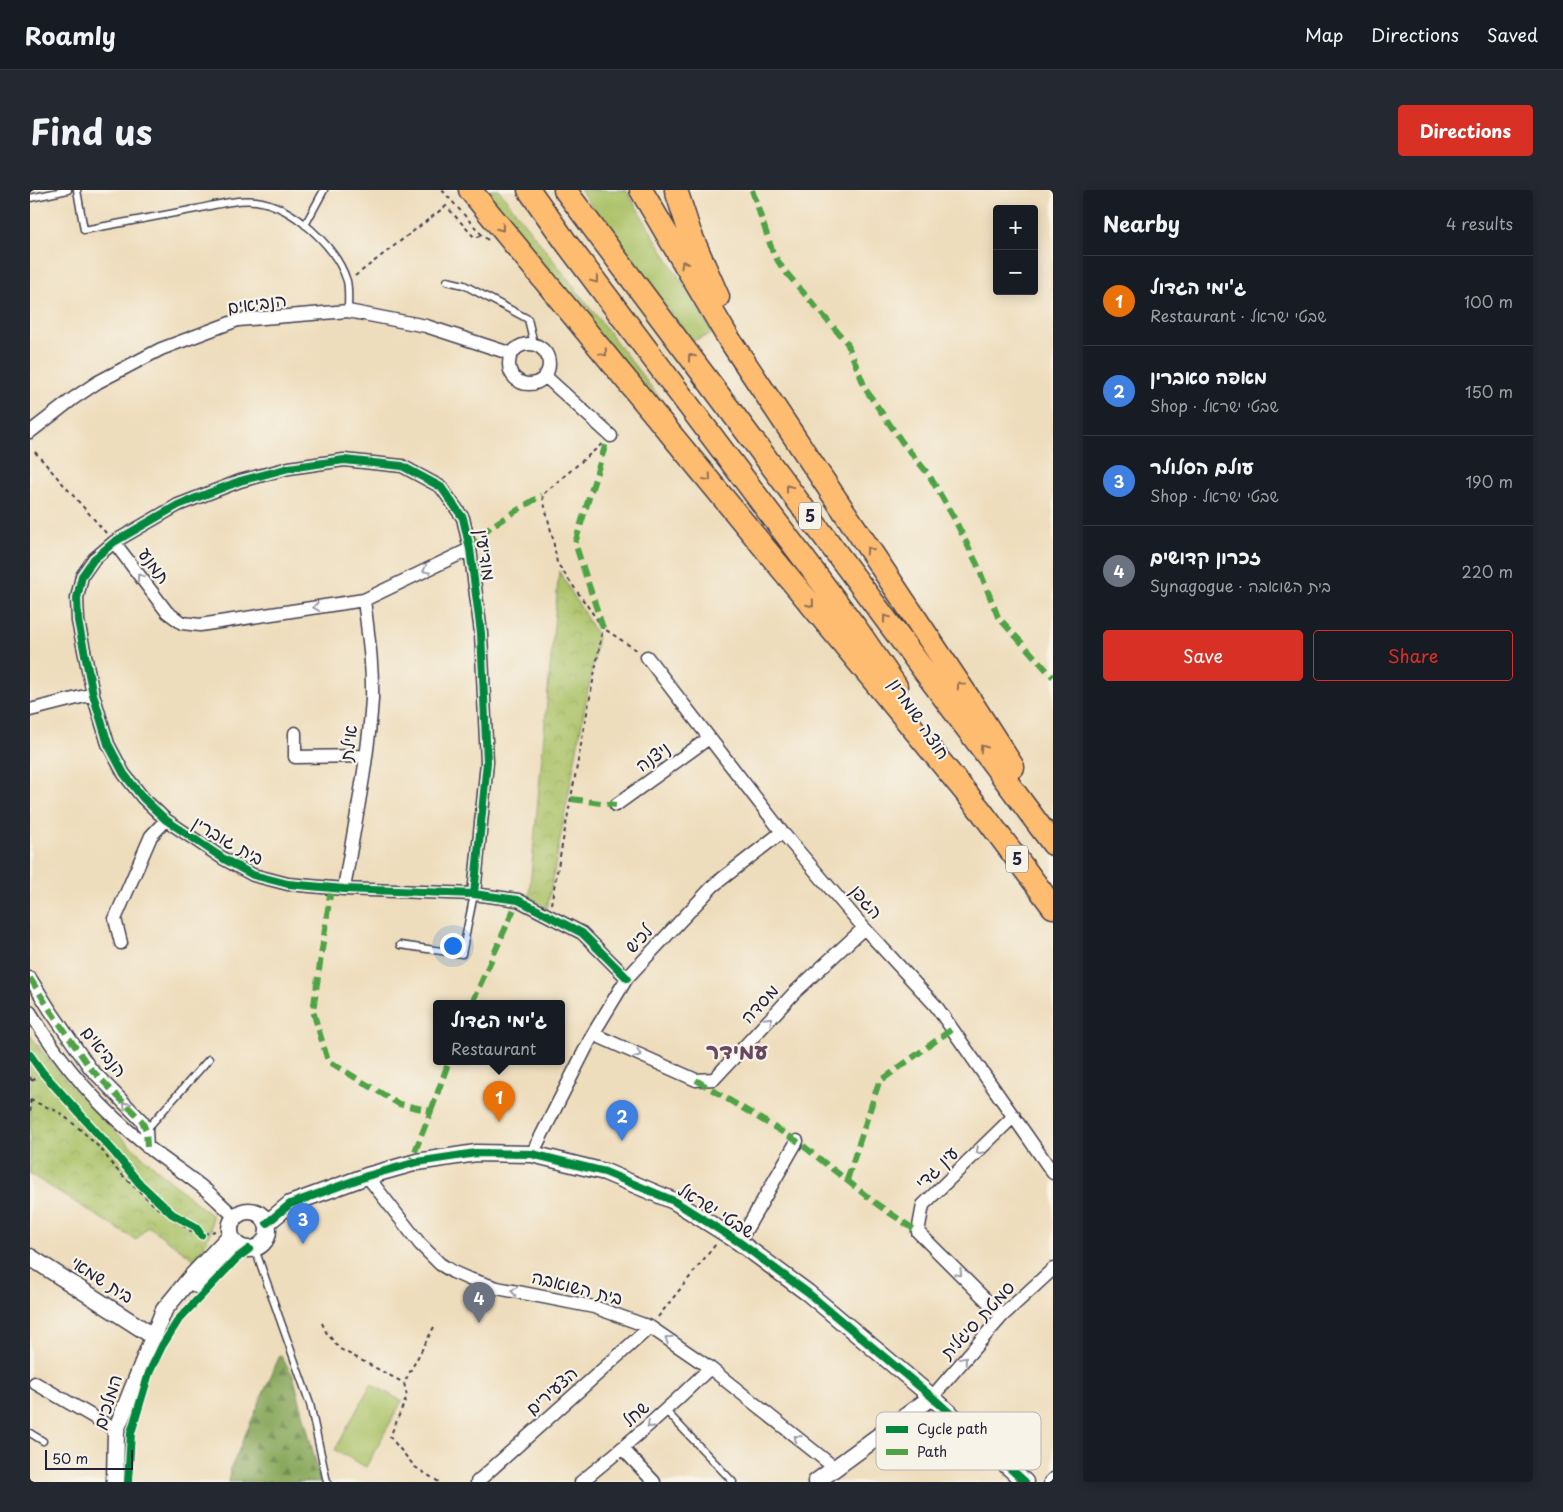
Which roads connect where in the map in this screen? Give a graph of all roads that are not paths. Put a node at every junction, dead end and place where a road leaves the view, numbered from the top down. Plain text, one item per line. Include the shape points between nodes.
1 (68, 190) edge
2 (77, 190) edge
3 (324, 190) edge
4 (470, 190) edge
5 (517, 190) edge
6 (529, 190) edge
7 (565, 190) edge
8 (641, 190) edge
9 (647, 190) edge
10 (676, 190) edge
11 (30, 198) edge
12 (305, 225) junction
13 (565, 241) junction
14 (672, 243) junction
15 (447, 281) dead end
16 (348, 311) junction
17 (534, 344) junction
18 (512, 354) junction
19 (546, 376) junction
20 (30, 432) edge
21 (612, 436) road end
22 (814, 468) junction
23 (114, 542) junction
24 (470, 549) junction
25 (364, 600) junction
26 (647, 657) road end
27 (93, 694) junction
28 (30, 710) edge
29 (295, 733) dead end
30 (709, 738) junction
31 (366, 756) junction
32 (616, 805) dead end
33 (981, 811) junction
34 (166, 820) junction
35 (1053, 829) edge
36 (782, 832) junction
37 (1053, 844) edge
38 (344, 889) junction
39 (474, 894) junction
40 (1053, 907) edge
41 (864, 928) junction
42 (121, 944) dead end
43 (400, 945) dead end
44 (30, 978) edge
45 (627, 978) junction
46 (30, 1012) edge
47 (594, 1034) junction
48 (209, 1058) dead end
49 (1014, 1116) junction
50 (146, 1130) junction
51 (797, 1141) dead end
52 (147, 1147) junction
53 (532, 1154) junction
54 (1053, 1173) edge
55 (367, 1176) junction
56 (235, 1217) junction
57 (267, 1223) junction
58 (740, 1242) junction
59 (238, 1244) junction
60 (30, 1257) edge
61 (1053, 1269) edge
62 (1002, 1316) junction
63 (650, 1327) junction
64 (153, 1336) junction
65 (710, 1368) junction
66 (35, 1383) dead end
67 (932, 1397) junction
68 (666, 1411) junction
69 (912, 1412) edge
70 (949, 1412) edge
71 (116, 1430) junction
72 (30, 1433) edge
73 (876, 1438) edge
74 (43, 1441) dead end
75 (623, 1449) junction
76 (835, 1468) junction
77 (1013, 1470) edge
78 (1053, 1479) edge
79 (115, 1482) edge
80 (327, 1482) edge
81 (477, 1482) edge
82 (581, 1482) edge
83 (654, 1482) edge
84 (732, 1482) edge
85 (816, 1482) edge
86 (1026, 1482) edge
87 (1050, 1482) edge

1 - 11 lane
2 - 12 lane via 84,230 231,202 256,201 280,209
3 - 12 lane
4 -> 33 highway
5 - 13 highway
6 - 13 highway, 5
37 -> 7 highway, 5
8 - 14 highway
9 - 14 highway
10 - 22 highway via 690,234 714,288
12 - 16 lane via 324,241 340,266 347,282
13 -> 33 highway, חוצה שומרון / 5 via 856,628
22 -> 14 highway via 726,336
15 - 17 lane via 464,285 528,319
16 - 18 street, הנביאים via 426,326
16 - 20 street, הנביאים via 238,320 169,346 98,382
17 - 18 street via 521,345
17 - 19 street via 548,357
18 - 19 street via 510,367 516,379 528,384
19 - 21 street
35 -> 22 highway
23 - 24 street, מודיעין via 178,505 240,481 288,468 344,460 402,466 441,487 463,518
25 -> 23 street, תמנע via 200,625 182,622 167,612
23 - 27 street, בית גוברין via 94,559 82,576 76,598
24 -> 25 street
24 - 39 street, מודיעין via 481,633 487,762
25 - 31 street, אילת via 371,650 372,699
26 - 30 street, הגפן
27 - 28 street
27 - 34 street, בית גוברין via 108,744 124,774
29 - 31 street via 295,757
30 - 32 street, ניצנה
30 - 36 street, הגפן
31 - 38 street, אילת
33 - 40 highway, 5
34 - 38 street, בית גוברין via 253,875 288,884
34 - 42 street via 150,836 115,919
36 - 41 street, הגפן
36 - 45 street, לכיש via 714,885
38 - 39 street, בית גוברין
39 - 43 lane via 462,954
39 - 45 street, בית גוברין via 518,900 582,933
47 -> 41 street, מסדה via 696,1080 714,1079 795,992
41 - 49 street, הגפן via 936,1006
50 -> 44 street, הנביאים via 142,1121 90,1068
45 - 47 street, לכיש
46 - 52 street, הנביאים via 86,1089
47 - 53 street, לכיש
48 - 50 lane
49 - 54 street, הגפן
49 -> 62 street, עין גדי via 924,1205 918,1232
50 - 52 street
51 - 58 street
52 - 56 street, הנביאים via 206,1190
53 - 55 street, שבטי ישראל via 476,1153 417,1162
53 - 58 street, שבטי ישראל via 605,1172 674,1201
55 - 57 street, שבטי ישראל via 290,1204
63 -> 55 street, בית השואבה via 594,1307 497,1288 440,1264
56 - 57 street via 251,1211
56 - 59 street via 231,1224
57 - 59 street via 267,1238 261,1246
58 - 67 street, שבטי ישראל via 808,1293
59 - 64 street, המלכים
59 - 80 lane via 310,1404
60 - 64 street, בית שמאי
61 - 62 street, סמטת סיגלית
67 -> 62 street, סמטת סיגלית
65 -> 63 street, בית השואבה
63 - 81 street, הצעירים
64 - 71 street, המלכים
65 - 68 street, שחל
76 -> 65 street, בית השואבה
66 - 71 street
67 - 69 street
67 - 70 street, שבטי ישראל
68 -> 75 street, שחל
68 - 84 lane
71 - 79 street, המלכים
72 - 74 lane
73 - 76 street
75 - 82 street, שחל
75 - 83 street
76 - 85 street
77 - 86 street, שבטי ישראל
78 - 87 street

